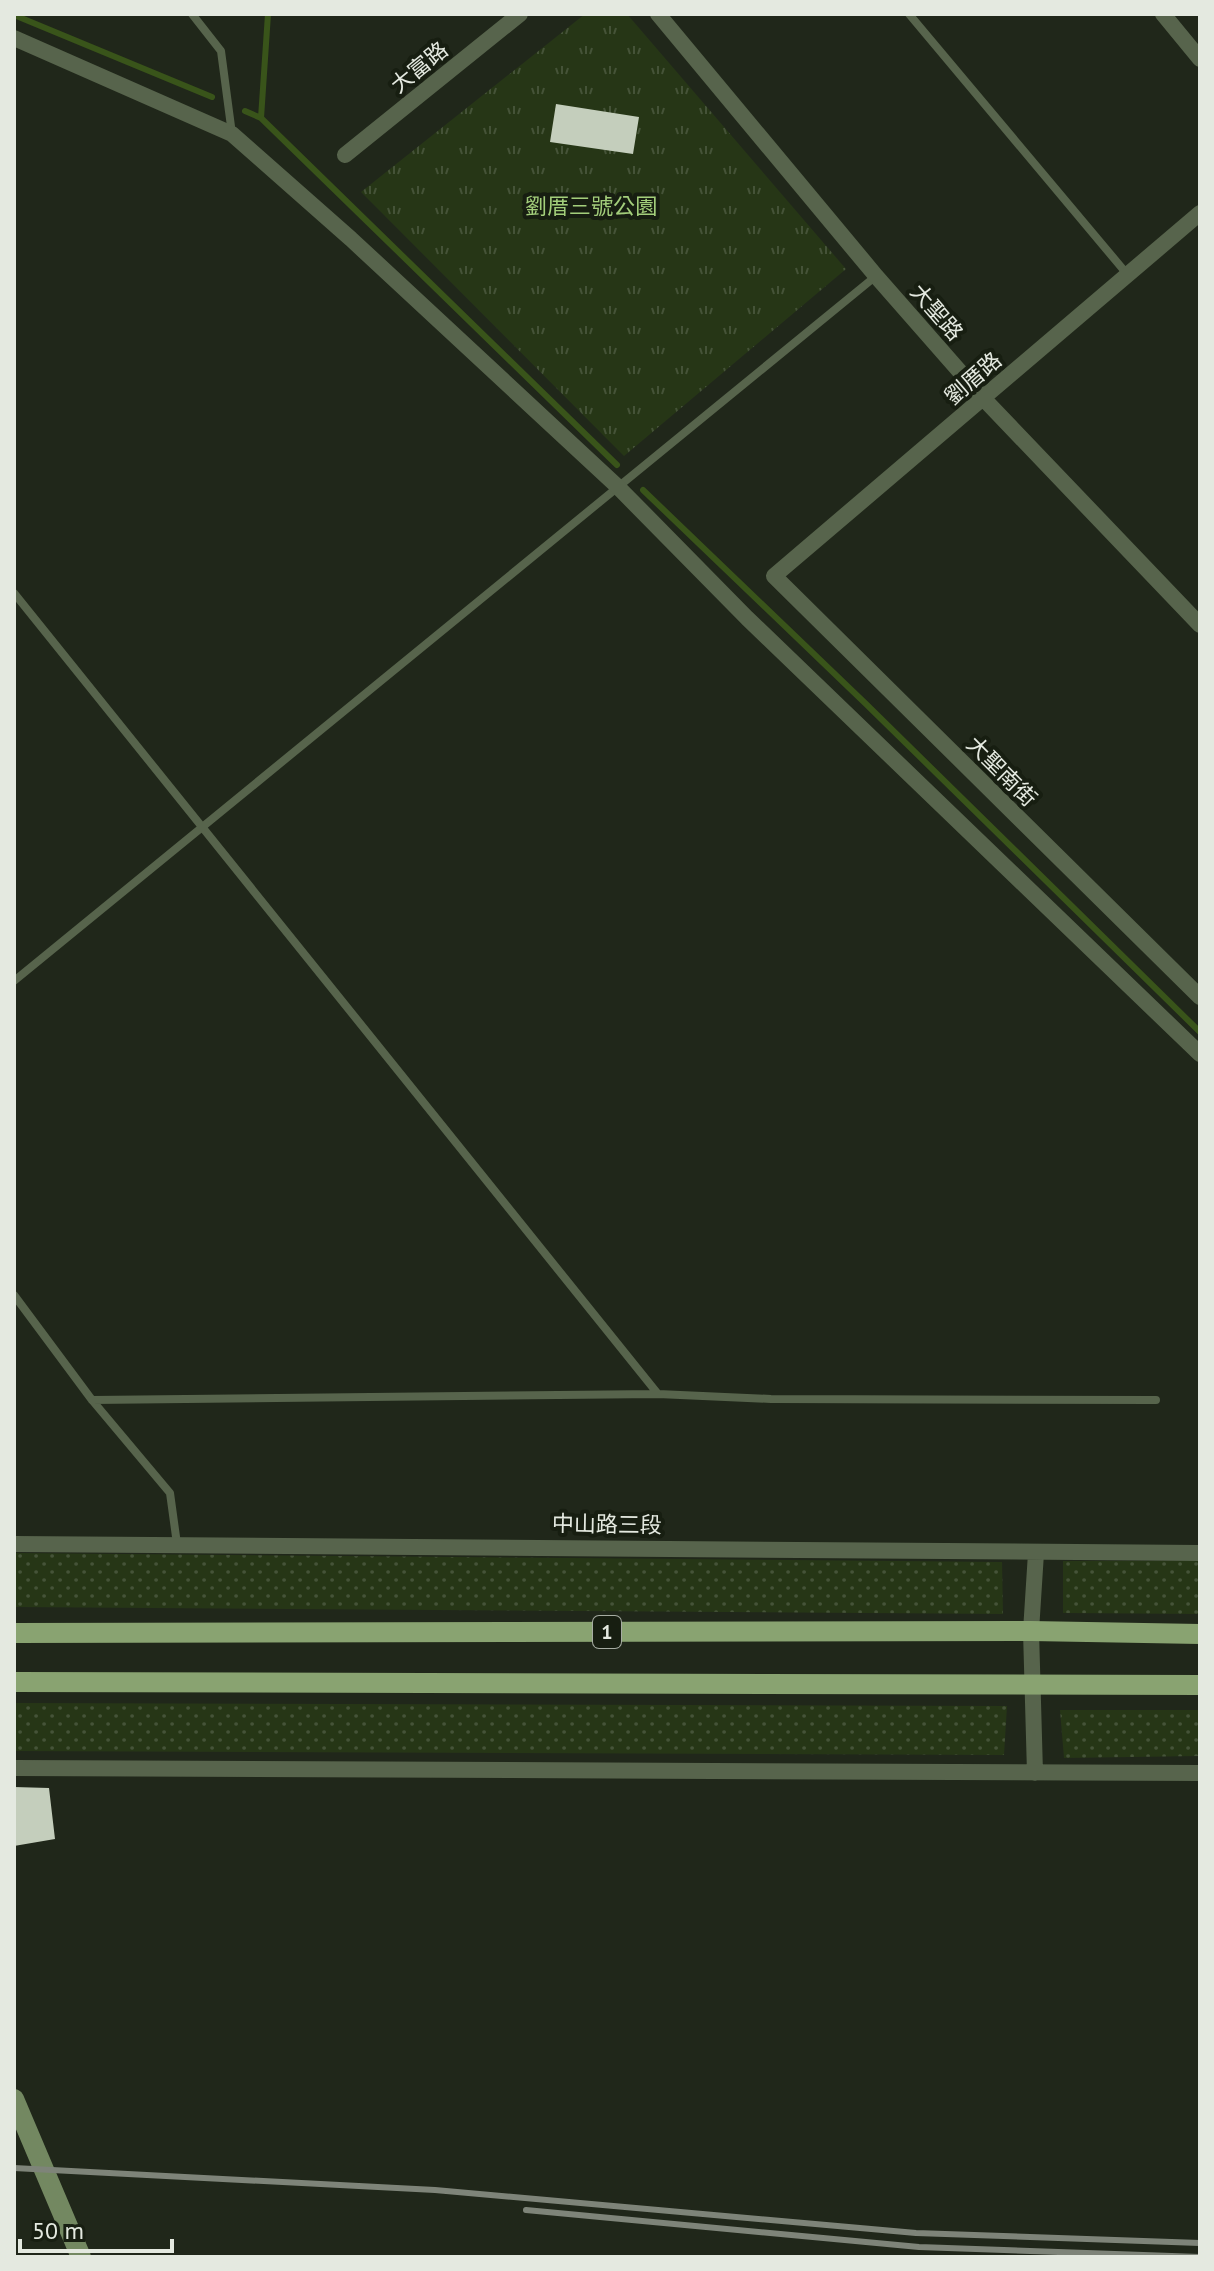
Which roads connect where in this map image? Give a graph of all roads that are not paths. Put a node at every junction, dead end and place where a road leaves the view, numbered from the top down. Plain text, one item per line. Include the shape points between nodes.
1 (192, 14) edge
2 (520, 14) edge
3 (658, 14) edge
4 (909, 14) edge
5 (1163, 14) edge
6 (14, 38) edge
7 (1200, 59) edge
8 (232, 134) junction
9 (345, 155) dead end
10 (1200, 213) edge
11 (1128, 274) junction
12 (876, 276) junction
13 (983, 398) junction
14 (618, 487) junction
15 (774, 576) joint
16 (14, 593) edge
17 (1200, 625) edge
18 (203, 828) junction
19 (14, 981) edge
20 (1199, 993) edge
21 (1200, 1054) edge
22 (14, 1295) edge
23 (658, 1394) junction
24 (92, 1400) junction
25 (1156, 1400) dead end
26 (14, 1544) edge
27 (177, 1544) junction
28 (1036, 1553) junction
29 (1200, 1553) edge
30 (1031, 1631) junction
31 (14, 1633) edge
32 (1200, 1634) edge
33 (14, 1682) edge
34 (1031, 1684) junction
35 (1200, 1685) edge
36 (14, 1768) edge
37 (1035, 1773) junction
38 (1200, 1773) edge
39 (14, 2099) edge
40 (81, 2257) edge

1 - 8 lane via 221,51
2 - 9 street, 大富路
3 - 12 street, 大聖路
4 - 11 lane
5 - 7 street
6 - 8 street
8 - 14 street
10 - 11 street, 劉厝路
11 - 13 street, 劉厝路
12 - 13 street, 大聖路
12 - 14 lane
13 - 15 street, 劉厝路
13 - 17 street, 大聖路
14 - 18 lane
14 - 21 street
15 - 20 street, 大聖南街
16 - 18 lane
18 - 19 lane
18 - 23 lane
22 - 24 lane
23 - 24 lane
23 - 25 lane
24 - 27 lane via 170,1493
26 - 27 street, 中山路三段
27 - 28 street, 中山路三段
28 - 29 street, 中山路三段
28 - 30 street
30 - 31 main road, 1
30 - 32 main road, 1
30 - 34 street
33 - 34 main road
34 - 35 main road
34 - 37 street
36 - 37 street
37 - 38 street
39 - 40 street

